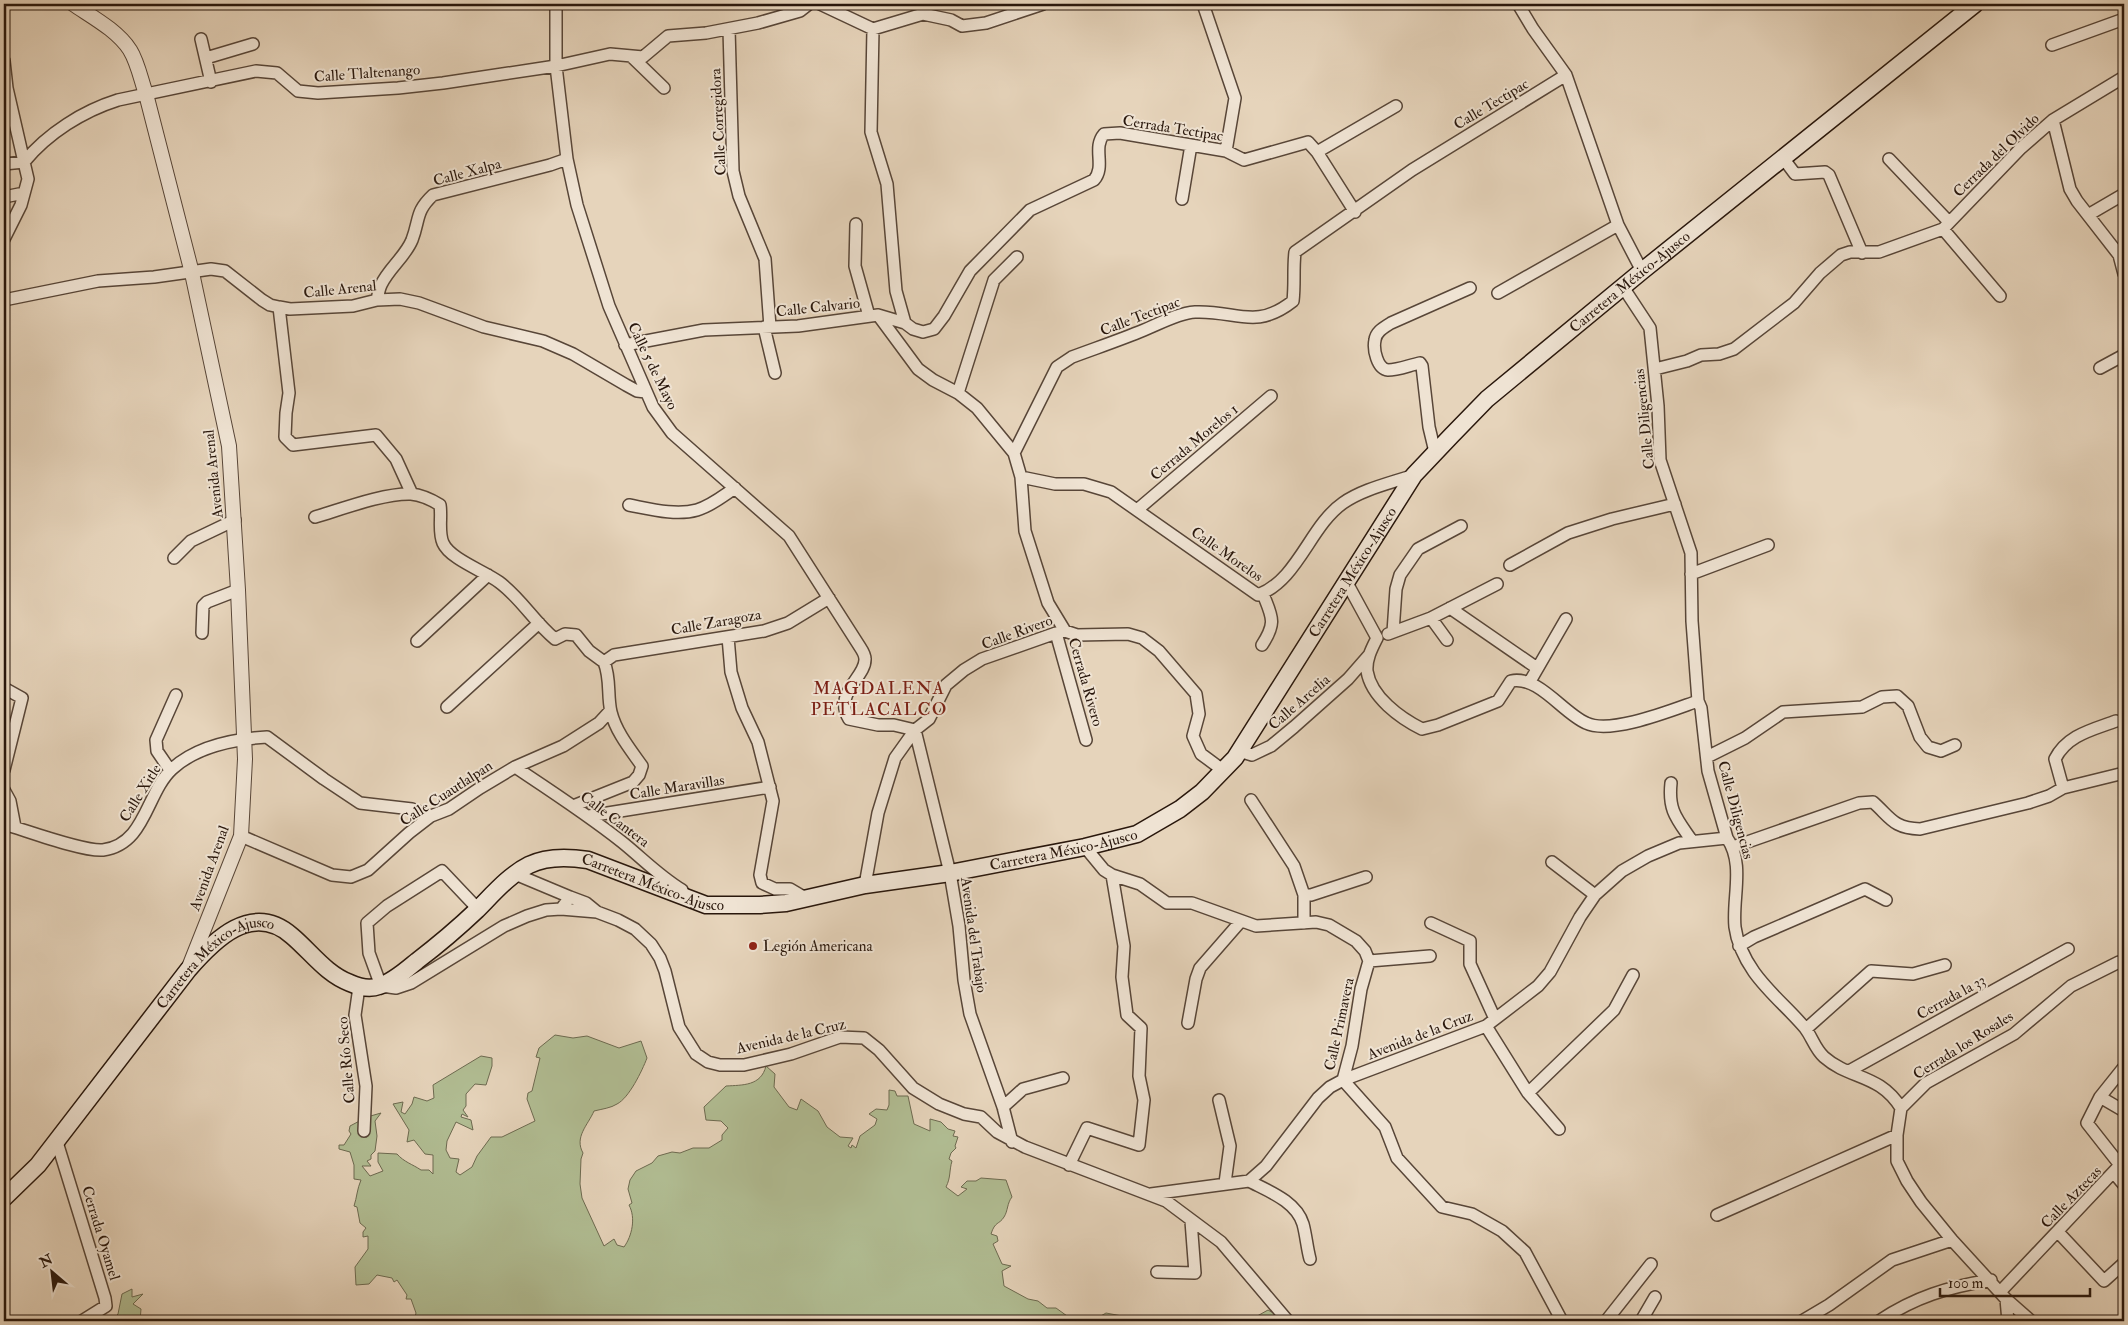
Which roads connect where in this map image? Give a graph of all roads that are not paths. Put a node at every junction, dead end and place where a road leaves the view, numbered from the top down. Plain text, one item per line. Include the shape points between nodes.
1 (73, 4) edge
2 (556, 4) edge
3 (809, 4) edge
4 (820, 4) edge
5 (1043, 4) edge
6 (1203, 4) edge
7 (1518, 4) edge
8 (1975, 4) edge
9 (2124, 18) edge
10 (874, 29) junction
11 (729, 30) junction
12 (201, 39) dead end
13 (253, 44) dead end
14 (2052, 45) dead end
15 (632, 57) junction
16 (206, 58) junction
17 (4, 61) edge
18 (556, 66) junction
19 (1566, 75) junction
20 (2124, 77) edge
21 (211, 82) junction
22 (664, 88) dead end
23 (146, 94) junction
24 (1396, 106) dead end
25 (2053, 120) junction
26 (1190, 145) junction
27 (1226, 151) junction
28 (1318, 152) junction
29 (1783, 158) junction
30 (567, 159) junction
31 (1890, 159) dead end
32 (24, 162) junction
33 (4, 164) edge
34 (24, 193) junction
35 (2124, 194) edge
36 (4, 197) edge
37 (1182, 199) dead end
38 (1355, 212) junction
39 (2088, 215) junction
40 (856, 224) dead end
41 (1618, 225) junction
42 (1946, 225) junction
43 (4, 239) edge
44 (1862, 253) junction
45 (2122, 254) edge
46 (1017, 257) dead end
47 (1642, 271) junction
48 (192, 272) junction
49 (2124, 274) edge
50 (1623, 287) junction
51 (1470, 288) dead end
52 (1498, 293) dead end
53 (2000, 296) dead end
54 (4, 300) edge
55 (377, 300) junction
56 (279, 308) junction
57 (874, 316) junction
58 (905, 323) junction
59 (767, 327) junction
60 (625, 345) junction
61 (2124, 355) edge
62 (2100, 368) dead end
63 (1654, 370) junction
64 (775, 372) dead end
65 (646, 392) junction
66 (958, 393) junction
67 (1271, 396) dead end
68 (1435, 452) junction
69 (1014, 453) junction
70 (1414, 475) junction
71 (1020, 477) junction
72 (734, 488) junction
73 (412, 494) junction
74 (1675, 504) junction
75 (629, 505) dead end
76 (1136, 510) junction
77 (315, 517) dead end
78 (234, 520) junction
79 (1461, 526) dead end
80 (1768, 545) dead end
81 (174, 558) dead end
82 (1510, 565) dead end
83 (1691, 574) junction
84 (488, 575) junction
85 (1347, 583) junction
86 (1496, 584) dead end
87 (238, 590) junction
88 (1263, 594) junction
89 (829, 598) junction
90 (1450, 608) junction
91 (1431, 618) junction
92 (1566, 620) dead end
93 (539, 622) junction
94 (1061, 632) junction
95 (1393, 632) junction
96 (202, 633) dead end
97 (728, 637) junction
98 (1377, 638) junction
99 (1447, 640) dead end
100 (417, 641) dead end
101 (1262, 645) dead end
102 (1369, 655) junction
103 (604, 662) junction
104 (1537, 668) junction
105 (1529, 683) junction
106 (4, 688) edge
107 (176, 695) dead end
108 (1698, 701) junction
109 (446, 707) dead end
110 (610, 711) junction
111 (2116, 721) dead end
112 (915, 730) junction
113 (244, 739) junction
114 (1086, 740) dead end
115 (1955, 745) dead end
116 (1240, 751) junction
117 (1707, 756) junction
118 (515, 767) junction
119 (4, 770) edge
120 (170, 770) junction
121 (1224, 771) junction
122 (2124, 772) edge
123 (1671, 783) dead end
124 (770, 788) junction
125 (2063, 788) junction
126 (4, 790) edge
127 (1251, 800) dead end
128 (573, 806) junction
129 (431, 816) junction
130 (589, 816) junction
131 (9, 826) edge
132 (242, 836) junction
133 (1692, 841) junction
134 (1730, 843) junction
135 (1085, 847) junction
136 (1552, 862) dead end
137 (950, 873) junction
138 (515, 874) junction
139 (1112, 875) junction
140 (1366, 877) dead end
141 (865, 885) junction
142 (1304, 894) junction
143 (1595, 895) junction
144 (570, 896) junction
145 (807, 899) junction
146 (692, 900) junction
147 (1886, 900) dead end
148 (478, 909) junction
149 (561, 910) junction
150 (597, 912) junction
151 (1241, 921) junction
152 (1304, 923) junction
153 (1431, 923) dead end
154 (1739, 946) junction
155 (2068, 949) dead end
156 (1430, 956) dead end
157 (1369, 961) junction
158 (2120, 962) dead end
159 (1945, 965) dead end
160 (188, 970) junction
161 (1633, 975) dead end
162 (381, 986) junction
163 (359, 987) junction
164 (1188, 1023) dead end
165 (1491, 1023) junction
166 (1806, 1030) junction
167 (2124, 1067) edge
168 (1849, 1071) junction
169 (1063, 1078) dead end
170 (1343, 1080) junction
171 (1528, 1093) junction
172 (2100, 1097) junction
173 (1219, 1100) dead end
174 (1003, 1107) junction
175 (1901, 1108) junction
176 (2124, 1111) edge
177 (1559, 1130) dead end
178 (364, 1131) dead end
179 (1897, 1135) junction
180 (57, 1142) junction
181 (1012, 1142) junction
182 (1069, 1165) junction
183 (2114, 1173) junction
184 (1249, 1181) junction
185 (1225, 1183) junction
186 (2124, 1185) edge
187 (1149, 1194) junction
188 (4, 1198) edge
189 (1717, 1214) dead end
190 (1191, 1222) junction
191 (2058, 1232) junction
192 (1952, 1240) junction
193 (1310, 1259) dead end
194 (2124, 1263) edge
195 (1651, 1264) dead end
196 (1157, 1272) dead end
197 (1991, 1280) junction
198 (1655, 1296) dead end
199 (2003, 1296) junction
200 (82, 1321) edge
201 (1288, 1321) edge
202 (1562, 1321) edge
203 (1606, 1321) edge
204 (1641, 1321) edge
205 (1802, 1321) edge
206 (1879, 1321) edge
207 (2008, 1321) edge
208 (2031, 1321) edge

1 - 23 street, Avenida Arenal via 117,36 130,51
2 - 18 street, Calle 5 de Mayo
3 - 11 street, Calle Tlaltenango via 785,17
4 - 10 street
5 - 10 street via 986,23 962,26 924,14
6 - 27 street via 1235,98
7 - 19 street
8 - 29 main road, Carretera México-Ajusco
9 - 14 street
10 - 58 street via 871,132 887,184 896,291
11 - 15 street, Calle Tlaltenango via 668,36 643,57
11 - 59 street, Calle Corregidora via 733,171 739,196 766,259
12 - 16 street
13 - 16 street
15 - 18 street, Calle Tlaltenango via 610,54
15 - 22 street
16 - 21 street
17 - 32 street
18 - 21 street, Calle Tlaltenango via 443,83 318,93 298,91 277,73 267,71
18 - 30 street, Calle 5 de Mayo
19 - 38 street, Calle Tectipac via 1412,170
19 - 41 street
20 - 25 street, Cerrada del Olvido
21 - 23 street, Calle Tlaltenango
23 - 32 street, Calle Tlaltenango via 103,105 79,116 36,148
23 - 48 street, Avenida Arenal
24 - 28 street
25 - 39 street via 2070,189
25 - 42 street, Cerrada del Olvido
26 - 27 street, Cerrada Tectipac
26 - 37 street
26 - 58 street, Cerrada Tectipac via 1120,133 1104,134 1098,145 1099,173 1094,180 1030,210 970,272 934,330 923,332
27 - 28 street, Cerrada Tectipac via 1244,160 1308,142
28 - 38 street
29 - 44 street via 1795,174 1825,172 1829,175
29 - 47 main road, Carretera México-Ajusco
30 - 55 street, Calle Xalpa via 434,195 423,205 412,239 381,284
30 - 60 street, Calle 5 de Mayo via 577,205
31 - 42 street
32 - 33 street
32 - 34 street via 28,179
34 - 36 street
34 - 43 street
35 - 39 street
38 - 69 street, Calle Tectipac via 1295,252 1293,301 1282,310 1254,319 1192,312 1064,361 1057,367
39 - 45 street
40 - 57 street via 855,266
41 - 47 street
41 - 52 street
42 - 44 street via 1884,251
42 - 53 street
44 - 63 street via 1841,254 1794,303 1734,349 1701,355
45 - 49 street
46 - 66 street via 994,280
47 - 50 main road, Carretera México-Ajusco
48 - 54 street, Calle Arenal via 98,281
48 - 56 street, Calle Arenal via 225,271 262,300
48 - 78 street, Avenida Arenal via 229,446
50 - 63 street, Calle Diligencias via 1650,328
50 - 68 main road, Carretera México-Ajusco via 1487,399
51 - 68 street via 1391,323 1380,330 1375,340 1378,363 1382,368 1389,370 1420,363 1422,366
55 - 56 street, Calle Arenal via 353,306
55 - 65 street, Calle Arenal via 418,303 484,327 543,341 573,354 626,385
56 - 73 street via 289,393 285,437 293,445 376,434 396,459
57 - 58 street
57 - 59 street, Calle Calvario
57 - 66 street, Calle Calvario via 918,369
59 - 60 street, Calle Calvario via 704,330
59 - 64 street, Calle Corregidora
60 - 65 street, Calle 5 de Mayo
61 - 62 street
63 - 74 street, Calle Diligencias via 1660,460
65 - 72 street, Calle 5 de Mayo via 672,434
66 - 69 street, Calle Calvario via 977,408
67 - 76 street, Cerrada Morelos 1
68 - 70 main road, Carretera México-Ajusco
69 - 71 street
70 - 85 main road, Carretera México-Ajusco
70 - 88 street, Calle Morelos via 1371,489 1342,504 1326,520 1299,559 1270,591
71 - 76 street, Calle Morelos via 1055,484 1084,484 1111,492
71 - 94 street via 1025,531 1048,603
72 - 75 street via 721,499 695,511
72 - 89 street, Calle 5 de Mayo via 789,536
73 - 77 street via 385,497
73 - 84 street via 440,505 443,544 452,554
74 - 82 street via 1568,533
74 - 83 street, Calle Diligencias via 1691,553
76 - 88 street, Calle Morelos via 1258,595
78 - 81 street via 191,541
78 - 87 street, Avenida Arenal
79 - 95 street via 1418,549 1400,575
80 - 83 street
83 - 108 street, Calle Diligencias
84 - 93 street
84 - 100 street
85 - 98 street
85 - 116 main road, Carretera México-Ajusco
86 - 90 street
87 - 96 street via 203,606
87 - 113 street, Avenida Arenal
88 - 101 street via 1274,621
89 - 97 street, Calle Zaragoza via 788,623
89 - 112 street, Calle 5 de Mayo via 865,658 847,692 846,714 849,719
90 - 91 street
90 - 104 street
91 - 95 street
91 - 99 street
92 - 104 street
93 - 103 street via 555,639 565,634 576,635
93 - 109 street
94 - 112 street, Calle Rivero via 982,660 964,670 946,684 929,719
94 - 114 street, Cerrada Rivero
94 - 121 street, Calle Rivero via 1128,634 1142,638 1159,651 1196,694 1199,714 1193,736 1201,754
95 - 98 street
97 - 103 street, Calle Zaragoza via 614,655
97 - 124 street via 734,681 758,742
98 - 102 street, Calle Arcelia
102 - 105 street, Calle Arcelia via 1367,670 1380,697 1409,723 1422,729 1438,726 1498,701 1511,681 1521,679
102 - 116 street, Calle Arcelia via 1348,678 1271,746 1252,755
103 - 110 street via 609,673
104 - 105 street
105 - 108 street via 1586,724 1608,726 1645,719
106 - 119 street via 22,698
107 - 120 street via 156,740 157,750
108 - 117 street, Calle Diligencias
110 - 118 street, Calle Cuautlalpan via 599,723 563,746
110 - 128 street via 618,733 642,766 639,775 633,782
111 - 125 street via 2076,737 2061,747 2055,759
112 - 137 street, Avenida del Trabajo
112 - 141 street, Calle Rivero via 896,758 882,796
113 - 120 street, Calle Xitle via 201,751
113 - 129 street, Calle Xitle via 267,737 360,803 412,809
113 - 132 street, Avenida Arenal
115 - 117 street via 1941,751 1928,747 1920,737 1908,706 1896,696 1882,697 1862,707 1783,712 1745,738
116 - 121 main road, Carretera México-Ajusco
117 - 134 street, Calle Diligencias via 1708,771
118 - 128 street, Calle Cantera
118 - 129 street, Calle Cuautlalpan via 450,809
120 - 131 street, Calle Xitle via 136,830 111,848 92,849
121 - 135 main road, Carretera México-Ajusco via 1202,792 1158,824 1130,836
122 - 125 street, Avenida de la Cruz
123 - 133 street via 1669,801 1675,817
124 - 130 street, Calle Maravillas
124 - 145 street via 773,801 760,875 762,883 775,889 790,889
125 - 134 street, Avenida de la Cruz via 2028,803 1920,829 1894,823 1873,802 1859,803
126 - 131 street via 10,801
127 - 142 street via 1294,866
128 - 130 street, Calle Cantera
129 - 132 street, Calle Cuautlalpan via 368,870 351,876 332,875
130 - 146 street, Calle Cantera via 663,879 688,892
132 - 160 street, Avenida Arenal
133 - 134 street, Avenida de la Cruz
133 - 143 street, Avenida de la Cruz via 1648,856 1622,871
134 - 154 street, Calle Diligencias via 1736,864 1735,927
135 - 137 main road, Carretera México-Ajusco
135 - 139 street, Calle Primavera
136 - 143 street
137 - 141 main road, Carretera México-Ajusco
137 - 174 street, Avenida del Trabajo via 970,1014
138 - 144 street
138 - 146 main road, Carretera México-Ajusco via 546,860 572,857 588,860
138 - 148 main road, Carretera México-Ajusco
139 - 151 street, Calle Primavera via 1140,884 1167,903 1192,903
139 - 182 street via 1124,946 1122,977 1127,1015 1141,1028 1140,1076 1144,1100 1139,1145 1087,1128
140 - 142 street via 1311,895
141 - 145 main road, Carretera México-Ajusco
142 - 152 street
143 - 165 street, Avenida de la Cruz via 1550,972 1538,986
144 - 149 street
144 - 150 street
145 - 146 main road, Carretera México-Ajusco via 721,906
147 - 154 street via 1865,889
148 - 162 main road, Carretera México-Ajusco via 447,938
148 - 162 street via 442,871 387,906 367,923 369,953
149 - 150 street, Avenida de la Cruz
149 - 162 street, Avenida de la Cruz via 536,913 504,926 411,983 396,988
150 - 181 street, Avenida de la Cruz via 635,929 651,944 665,971 679,1027 696,1054 708,1062 744,1065 791,1054 840,1037 864,1038 913,1088 939,1104 981,1117
151 - 152 street, Calle Primavera via 1256,926
151 - 164 street via 1200,968
152 - 157 street, Calle Primavera via 1330,924 1344,932 1365,951
153 - 165 street via 1470,941 1470,964
154 - 166 street, Calle Diligencias via 1770,993
155 - 168 street, Cerrada la 33
156 - 157 street
157 - 170 street, Calle Primavera
158 - 175 street, Cerrada los Rosales via 2071,986 2014,1034 1926,1083
159 - 166 street via 1913,974 1871,970
160 - 163 main road, Carretera México-Ajusco via 226,932 258,922 291,934 333,975
160 - 180 main road, Carretera México-Ajusco
161 - 171 street via 1614,1010
162 - 163 main road, Carretera México-Ajusco
163 - 178 street, Calle Río Seco via 355,1015 366,1086
165 - 170 street, Avenida de la Cruz
165 - 171 street
166 - 168 street, Calle Diligencias via 1822,1056
167 - 172 street, Calle Aztecas
168 - 175 street, Calle Diligencias via 1884,1087
169 - 174 street via 1023,1088
170 - 184 street, Avenida de la Cruz via 1318,1098 1266,1166
170 - 202 street, Calle Primavera via 1384,1127 1397,1158 1442,1207 1472,1214 1502,1231 1525,1252
171 - 177 street
172 - 176 street
172 - 183 street, Calle Aztecas via 2087,1123 2120,1165
173 - 185 street via 1230,1146
174 - 181 street, Avenida del Trabajo
175 - 179 street
179 - 189 street
179 - 192 street via 1897,1161 1907,1182
180 - 188 main road, Carretera México-Ajusco
180 - 200 street, Cerrada Oyamel via 105,1298 106,1306
181 - 182 street, Avenida de la Cruz
182 - 187 street, Avenida de la Cruz
183 - 186 street
183 - 191 street, Calle Aztecas
184 - 185 street, Avenida de la Cruz
184 - 193 street via 1287,1202 1296,1211 1303,1223
185 - 187 street, Avenida de la Cruz
187 - 190 street, Avenida de la Cruz via 1166,1201
190 - 196 street via 1195,1273
190 - 201 street, Avenida de la Cruz via 1221,1242
191 - 194 street via 2104,1281
191 - 199 street, Calle Aztecas
192 - 197 street
192 - 205 street via 1892,1260
195 - 203 street
197 - 199 street
197 - 206 street via 1953,1286 1902,1306
198 - 204 street
199 - 207 street
199 - 208 street

